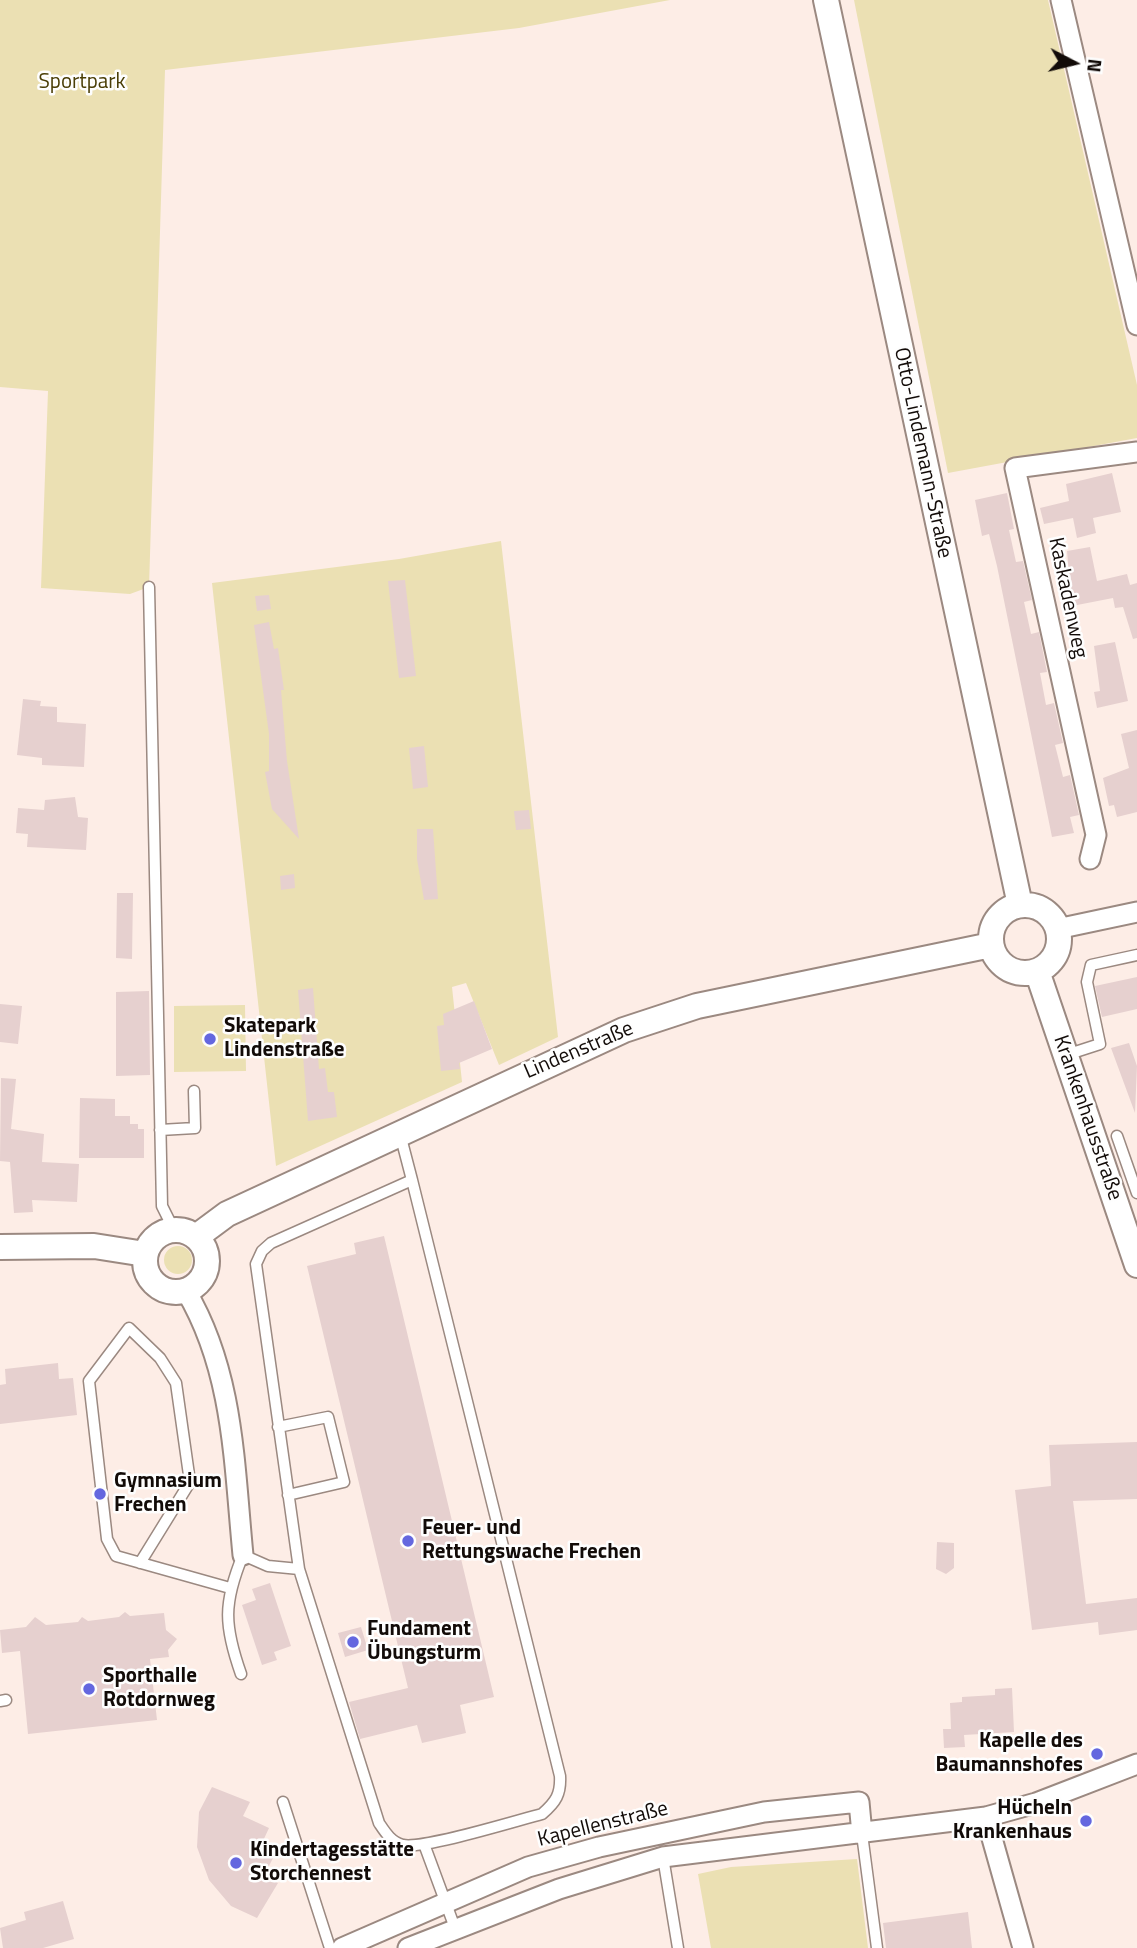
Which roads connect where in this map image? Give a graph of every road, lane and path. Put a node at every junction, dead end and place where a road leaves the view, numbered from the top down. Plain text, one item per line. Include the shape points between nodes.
1 (826, 0) edge
2 (1061, 0) edge
3 (1137, 325) edge
4 (1137, 452) edge
5 (149, 587) dead end
6 (1090, 859) dead end
7 (1020, 905) junction
8 (1137, 912) edge
9 (1057, 929) junction
10 (991, 945) junction
11 (1137, 955) edge
12 (1037, 971) junction
13 (1065, 1055) junction
14 (194, 1091) dead end
15 (160, 1130) junction
16 (400, 1133) junction
17 (1117, 1136) dead end
18 (412, 1180) junction
19 (1137, 1193) edge
20 (185, 1233) junction
21 (0, 1247) edge
22 (145, 1254) junction
23 (1137, 1265) edge
24 (186, 1291) junction
25 (278, 1427) junction
26 (288, 1495) junction
27 (243, 1555) junction
28 (140, 1563) junction
29 (299, 1569) junction
30 (230, 1588) junction
31 (241, 1674) dead end
32 (1137, 1764) edge
33 (283, 1802) dead end
34 (986, 1817) junction
35 (862, 1834) junction
36 (424, 1844) junction
37 (663, 1857) junction
38 (447, 1904) junction
39 (455, 1928) junction
40 (330, 1948) edge
41 (342, 1948) edge
42 (408, 1948) edge
43 (678, 1948) edge
44 (877, 1948) edge
45 (1023, 1948) edge

1 - 7 street, Otto-Lindemann-Straße
2 - 3 street
4 - 6 street, Kaskadenweg via 1015,468 1096,835
5 - 15 lane
7 - 9 street via 1047,913
7 - 10 street via 994,924
8 - 9 street
9 - 12 street via 1055,954
10 - 12 street via 1003,966
10 - 16 street, Lindenstraße via 697,1006 624,1030
11 - 13 lane via 1091,965 1087,982 1100,1044
12 - 13 street, Krankenhausstraße
13 - 23 street, Krankenhausstraße
14 - 15 lane via 195,1128
15 - 20 lane via 162,1206
16 - 18 lane
16 - 20 street, Lindenstraße
17 - 19 lane
18 - 25 lane via 262,1251 256,1278
18 - 36 lane via 561,1790 542,1814
20 - 22 street, Lindenstraße via 153,1240
20 - 24 street via 207,1255 199,1283
21 - 22 street via 94,1247
22 - 24 street via 146,1271 155,1285 170,1292
24 - 27 street via 206,1328 226,1392
25 - 26 lane
25 - 26 lane via 328,1417 344,1482
26 - 29 lane
27 - 29 lane via 268,1566
27 - 30 lane
28 - 28 lane via 190,1482 176,1382 160,1358 129,1328 89,1381 107,1539 116,1556
28 - 30 lane
29 - 36 lane via 379,1823 402,1845
30 - 31 lane via 228,1636
32 - 34 street
33 - 40 lane
34 - 35 street
34 - 45 street
35 - 37 street
35 - 38 street, Kapellenstraße via 859,1802 764,1812 528,1867
35 - 44 lane
36 - 38 lane
37 - 39 street
37 - 43 lane
38 - 39 lane
38 - 41 street, Kapellenstraße
39 - 42 street

